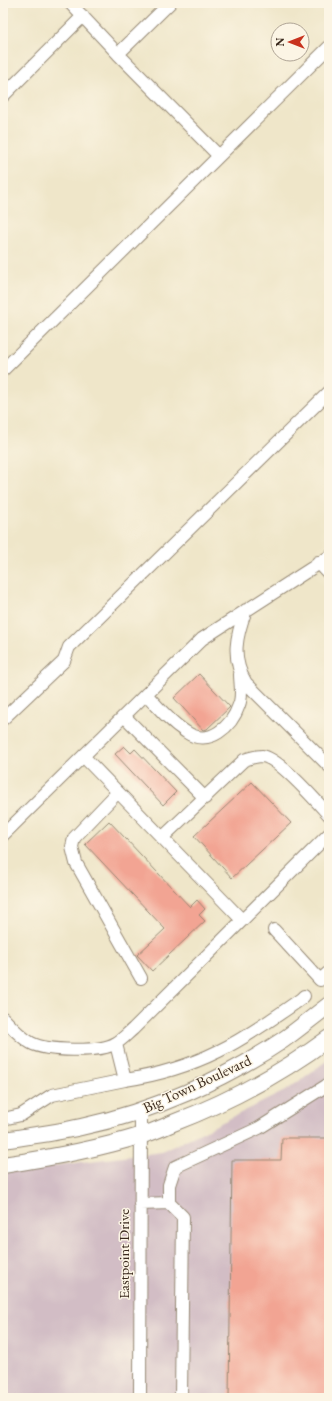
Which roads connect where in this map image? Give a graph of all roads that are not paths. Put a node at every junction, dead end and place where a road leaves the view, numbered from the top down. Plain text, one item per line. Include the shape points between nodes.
1 (70, 3) edge
2 (170, 3) edge
3 (83, 16) junction
4 (329, 47) edge
5 (118, 54) junction
6 (3, 96) edge
7 (219, 156) junction
8 (3, 370) edge
9 (329, 392) edge
10 (329, 557) edge
11 (318, 562) junction
12 (329, 574) edge
13 (246, 610) junction
14 (240, 671) junction
15 (146, 694) junction
16 (124, 716) junction
17 (3, 719) edge
18 (83, 756) junction
19 (329, 766) edge
20 (118, 792) junction
21 (205, 798) junction
22 (329, 815) edge
23 (329, 834) edge
24 (3, 835) edge
25 (162, 838) junction
26 (242, 920) junction
27 (274, 930) dead end
28 (329, 972) edge
29 (141, 978) dead end
30 (304, 996) dead end
31 (329, 1005) edge
32 (3, 1018) edge
33 (329, 1038) edge
34 (116, 1044) junction
35 (125, 1080) junction
36 (329, 1084) edge
37 (141, 1110) junction
38 (3, 1119) edge
39 (140, 1136) junction
40 (3, 1140) edge
41 (3, 1165) edge
42 (169, 1203) junction
43 (140, 1204) junction
44 (140, 1398) edge
45 (181, 1398) edge

1 - 3 street
2 - 5 street
3 - 5 street
3 - 6 street
4 - 7 street
5 - 7 street
7 - 8 street
9 - 17 street via 69,647 64,661
10 - 11 street
11 - 12 street
11 - 13 street
13 - 14 street via 236,642 235,654
13 - 15 street via 202,639
14 - 15 street via 240,703 232,720 217,734 195,737 186,733
14 - 19 street via 246,683
15 - 16 street
16 - 18 street
16 - 21 street
18 - 20 street
18 - 24 street
20 - 25 street
20 - 29 street via 74,838 72,847 76,863
21 - 22 street via 244,760 264,756 277,762
21 - 25 street
23 - 26 street
25 - 26 street
26 - 34 street
27 - 28 street via 320,980
30 - 35 street via 267,1023 210,1057 177,1069
31 - 37 main road, Big Town Boulevard via 284,1040 240,1066 178,1096
32 - 34 street via 24,1039 44,1047 90,1049
33 - 39 main road, Big Town Boulevard via 302,1058 254,1086 191,1116
34 - 35 street
35 - 38 street via 52,1095 21,1115
36 - 42 street via 259,1128 175,1167 169,1185
37 - 39 street, Eastpoint Drive
37 - 40 main road, Big Town Boulevard via 82,1127
39 - 41 main road, Big Town Boulevard via 48,1158
39 - 43 street, Eastpoint Drive
42 - 43 street
42 - 45 street via 183,1217
43 - 44 street, Eastpoint Drive

